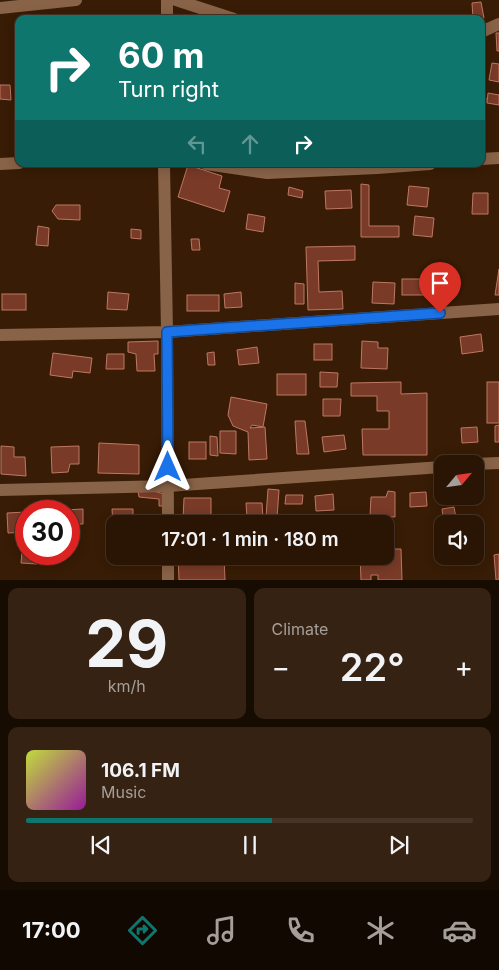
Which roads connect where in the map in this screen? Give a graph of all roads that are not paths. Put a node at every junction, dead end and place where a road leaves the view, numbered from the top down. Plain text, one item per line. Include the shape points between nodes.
1 (76, 0) edge
2 (167, 0) edge
3 (176, 0) edge
4 (0, 8) edge
5 (167, 15) edge
6 (222, 15) edge
7 (499, 24) edge
8 (485, 30) edge
9 (499, 158) edge
10 (485, 159) edge
11 (15, 163) edge
12 (0, 164) edge
13 (164, 167) edge
14 (226, 167) edge
15 (390, 167) edge
16 (499, 309) edge
17 (167, 332) junction
18 (0, 336) edge
19 (499, 462) edge
20 (484, 463) edge
21 (434, 467) edge
22 (168, 486) junction
23 (0, 490) edge
24 (168, 515) edge
25 (168, 565) edge
26 (168, 580) edge

1 - 4 street
2 - 5 street
3 - 6 street
7 - 8 street
9 - 10 street
11 - 12 street
13 - 17 street
14 - 15 street via 267,173
16 - 17 street
17 - 18 street
17 - 22 street
19 - 20 street
21 - 22 street
22 - 23 street
22 - 24 street
25 - 26 street

